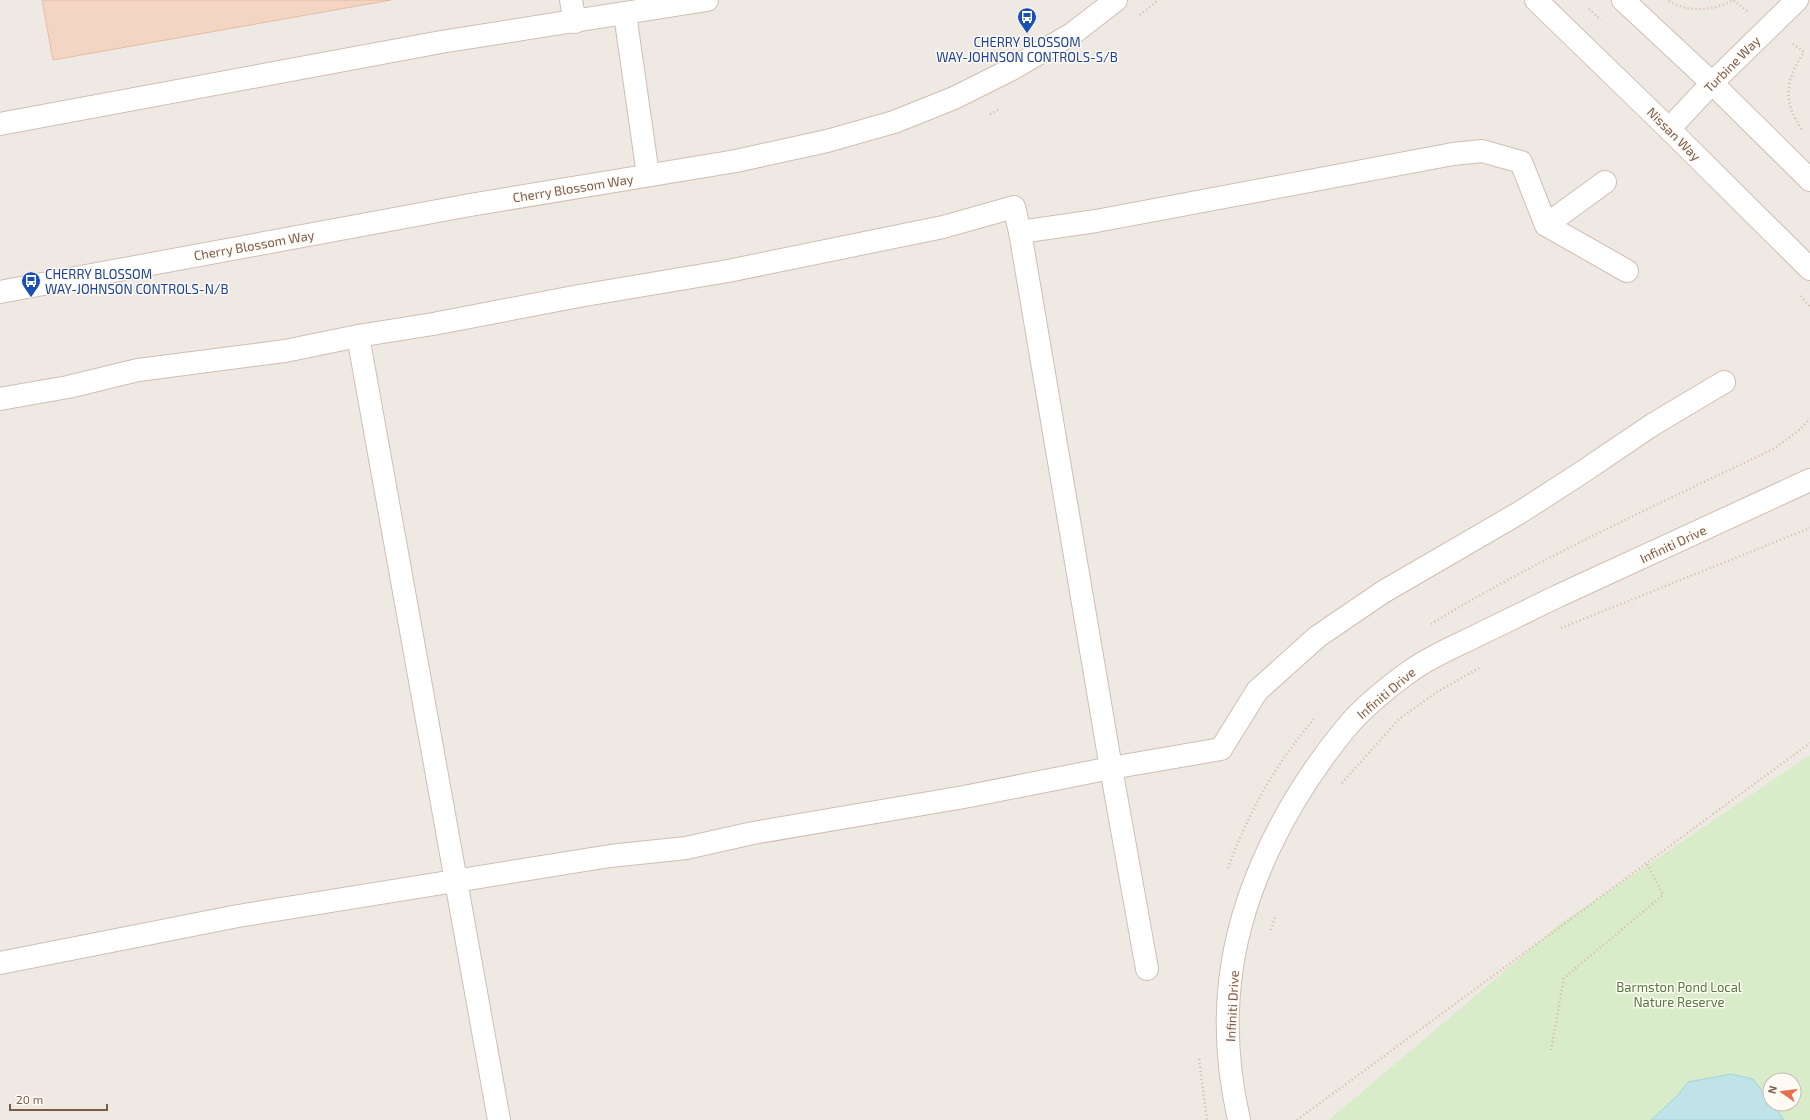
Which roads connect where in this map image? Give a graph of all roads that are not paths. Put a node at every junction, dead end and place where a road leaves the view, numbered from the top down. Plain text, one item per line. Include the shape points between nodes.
1 (572, 0) edge
2 (707, 0) edge
3 (1116, 0) edge
4 (1536, 0) edge
5 (1623, 0) edge
6 (1797, 0) edge
7 (650, 5) edge
8 (625, 14) junction
9 (575, 22) junction
10 (1712, 83) junction
11 (0, 124) edge
12 (1669, 129) junction
13 (648, 175) junction
14 (1810, 180) edge
15 (1605, 182) dead end
16 (1546, 225) junction
17 (1020, 232) junction
18 (1810, 269) edge
19 (1627, 271) dead end
20 (0, 292) edge
21 (358, 336) junction
22 (1724, 382) dead end
23 (0, 398) edge
24 (1810, 480) edge
25 (1111, 768) junction
26 (455, 880) junction
27 (0, 963) edge
28 (1147, 969) dead end
29 (499, 1120) edge
30 (1239, 1120) edge

1 - 9 street
2 - 7 street
3 - 13 street, Cherry Blossom Way via 1072,34 1010,70 954,98 894,122 736,161
4 - 12 street, Nissan Way
5 - 10 street
6 - 10 street, Turbine Way
7 - 8 street
8 - 9 street
8 - 13 street
9 - 11 street via 441,42
10 - 12 street, Turbine Way
10 - 14 street
12 - 18 street, Nissan Way
13 - 20 street, Cherry Blossom Way via 470,205
15 - 16 street
16 - 17 street via 1521,162 1482,151 1453,154 1096,221
16 - 19 street
17 - 21 street via 1014,207 943,227 728,271
17 - 25 street
21 - 23 street via 285,351 138,370 68,387
21 - 26 street
22 - 25 street via 1652,424 1519,513 1383,592 1317,637 1257,691 1221,749
24 - 30 street, Infiniti Drive via 1453,647 1411,670 1376,698 1346,728 1312,773 1285,817 1260,871 1242,922 1230,982 1228,1036
25 - 26 street via 964,797 753,833 686,848 610,856
25 - 28 street
26 - 27 street via 238,916
26 - 29 street

